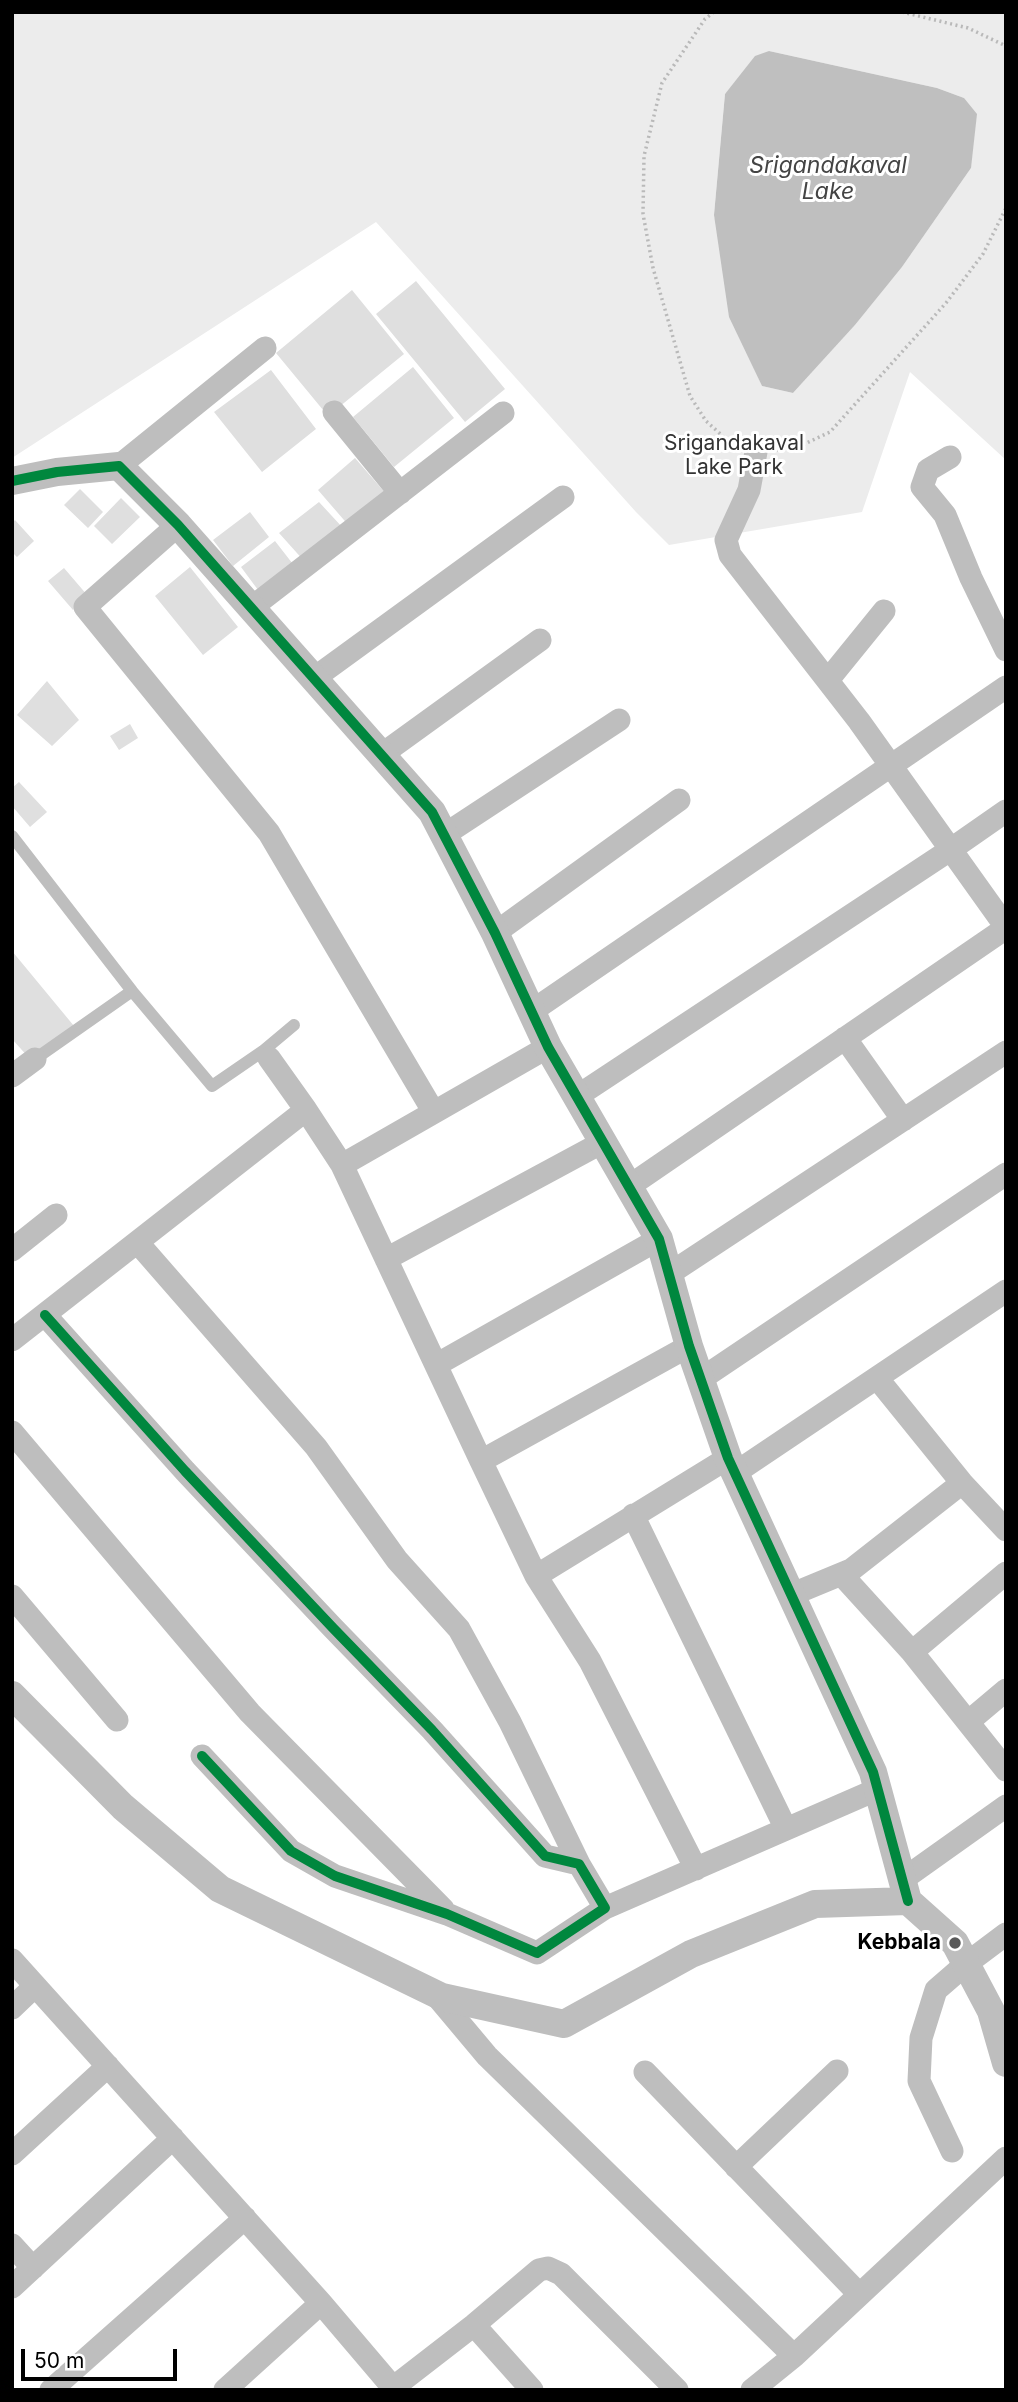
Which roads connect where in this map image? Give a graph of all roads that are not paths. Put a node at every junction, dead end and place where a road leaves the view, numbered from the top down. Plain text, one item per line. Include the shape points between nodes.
1 (265, 348) dead end
2 (334, 412) dead end
3 (503, 413) dead end
4 (757, 452) road end
5 (950, 457) dead end
6 (119, 466) junction
7 (12, 481) edge
8 (400, 493) junction
9 (563, 497) dead end
10 (178, 525) junction
11 (251, 608) junction
12 (884, 611) dead end
13 (541, 640) dead end
14 (1006, 650) edge
15 (313, 678) junction
16 (828, 680) junction
17 (1005, 682) edge
18 (619, 720) dead end
19 (381, 755) junction
20 (891, 766) junction
21 (679, 800) dead end
22 (1006, 811) edge
23 (444, 835) junction
24 (12, 836) edge
25 (950, 850) junction
26 (1006, 928) edge
27 (495, 933) junction
28 (132, 991) junction
29 (531, 1011) junction
30 (293, 1025) dead end
31 (845, 1038) junction
32 (548, 1047) junction
33 (1006, 1052) edge
34 (266, 1054) junction
35 (35, 1059) joint
36 (12, 1076) edge
37 (576, 1097) junction
38 (306, 1110) junction
39 (433, 1111) junction
40 (903, 1120) junction
41 (603, 1142) junction
42 (342, 1165) junction
43 (1006, 1174) edge
44 (628, 1186) junction
45 (56, 1215) dead end
46 (659, 1239) junction
47 (138, 1243) junction
48 (12, 1250) edge
49 (386, 1259) junction
50 (669, 1274) junction
51 (1006, 1291) edge
52 (45, 1315) junction
53 (12, 1340) edge
54 (689, 1346) junction
55 (436, 1365) junction
56 (877, 1378) junction
57 (701, 1379) junction
58 (12, 1432) edge
59 (481, 1461) junction
60 (732, 1465) junction
61 (961, 1483) junction
62 (633, 1515) junction
63 (1006, 1530) edge
64 (1006, 1573) edge
65 (842, 1575) junction
66 (536, 1576) junction
67 (793, 1594) junction
68 (12, 1596) edge
69 (912, 1652) junction
70 (1006, 1689) edge
71 (12, 1695) edge
72 (117, 1720) dead end
73 (968, 1722) junction
74 (202, 1756) dead end
75 (1006, 1770) edge
76 (878, 1789) junction
77 (1006, 1806) edge
78 (786, 1829) junction
79 (579, 1864) junction
80 (696, 1869) junction
81 (905, 1891) junction
82 (605, 1908) junction
83 (447, 1914) junction
84 (1006, 1934) edge
85 (12, 1960) edge
86 (966, 1964) junction
87 (36, 1986) junction
88 (435, 1994) junction
89 (12, 2008) edge
90 (1006, 2063) edge
91 (108, 2066) junction
92 (837, 2071) dead end
93 (645, 2072) dead end
94 (173, 2138) junction
95 (952, 2151) dead end
96 (12, 2154) edge
97 (1006, 2158) edge
98 (736, 2167) junction
99 (245, 2218) junction
100 (12, 2245) edge
101 (33, 2267) junction
102 (12, 2287) edge
103 (859, 2294) junction
104 (321, 2303) junction
105 (474, 2325) junction
106 (794, 2356) junction
107 (392, 2389) edge
108 (51, 2390) edge
109 (225, 2390) edge
110 (532, 2390) edge
111 (677, 2390) edge
112 (752, 2390) edge

1 - 6 street
2 - 8 street
3 - 8 street
4 - 16 street via 749,490 726,540 730,555
5 - 14 street via 928,470 922,486 945,516
6 - 7 street
6 - 10 street
8 - 11 street
9 - 15 street
10 - 11 street
10 - 39 street via 85,607 269,833
11 - 15 street
12 - 16 street
13 - 19 street
15 - 19 street
16 - 20 street
17 - 20 street
18 - 23 street
19 - 23 street via 432,812
20 - 25 street
20 - 29 street
21 - 27 street
22 - 25 street
23 - 27 street
24 - 28 lane
25 - 26 street
25 - 37 street
26 - 31 street
27 - 29 street
28 - 34 lane via 212,1086
28 - 35 lane
29 - 32 street
30 - 34 lane
31 - 40 street
31 - 44 street
32 - 37 street
32 - 39 street
33 - 40 street
34 - 38 street
35 - 36 street
37 - 41 street
38 - 42 street
38 - 47 street
39 - 42 street
40 - 50 street
41 - 44 street
41 - 49 street
42 - 49 street
43 - 57 street
44 - 46 street
45 - 48 street
46 - 50 street
46 - 55 street
47 - 52 street
47 - 79 street via 316,1447 397,1560 459,1629
49 - 55 street
50 - 54 street
51 - 56 street
52 - 53 street
52 - 79 street via 545,1857
54 - 57 street
54 - 59 street
55 - 59 street
56 - 60 street
56 - 61 street
57 - 60 street
58 - 83 street via 250,1713
59 - 66 street
60 - 62 street
60 - 67 street
61 - 63 street
61 - 65 street
62 - 66 street
62 - 78 street
64 - 69 street
65 - 67 street
65 - 69 street
66 - 80 street via 590,1661
67 - 76 street
68 - 72 street
69 - 73 street
70 - 73 street
71 - 88 street via 123,1807 220,1889
73 - 75 street
74 - 83 street via 291,1851 335,1876
76 - 78 street
76 - 81 street
77 - 81 street
78 - 80 street
79 - 82 street
80 - 82 street
81 - 86 street via 956,1943
81 - 88 street via 815,1905 691,1954 564,2024
82 - 83 street via 537,1953
84 - 86 street
85 - 87 street
86 - 90 street via 991,2011
86 - 95 street via 936,1990 921,2038 919,2081
87 - 89 street
87 - 91 street
88 - 106 street via 487,2056
91 - 94 street
91 - 96 street
92 - 98 street
93 - 98 street
94 - 99 street
94 - 101 street
97 - 103 street
98 - 103 street
99 - 104 street
99 - 108 street
100 - 101 street
101 - 102 street
103 - 106 street
104 - 107 street
104 - 109 street
105 - 107 street
105 - 110 street
105 - 111 street via 539,2270 555,2269
106 - 112 street

